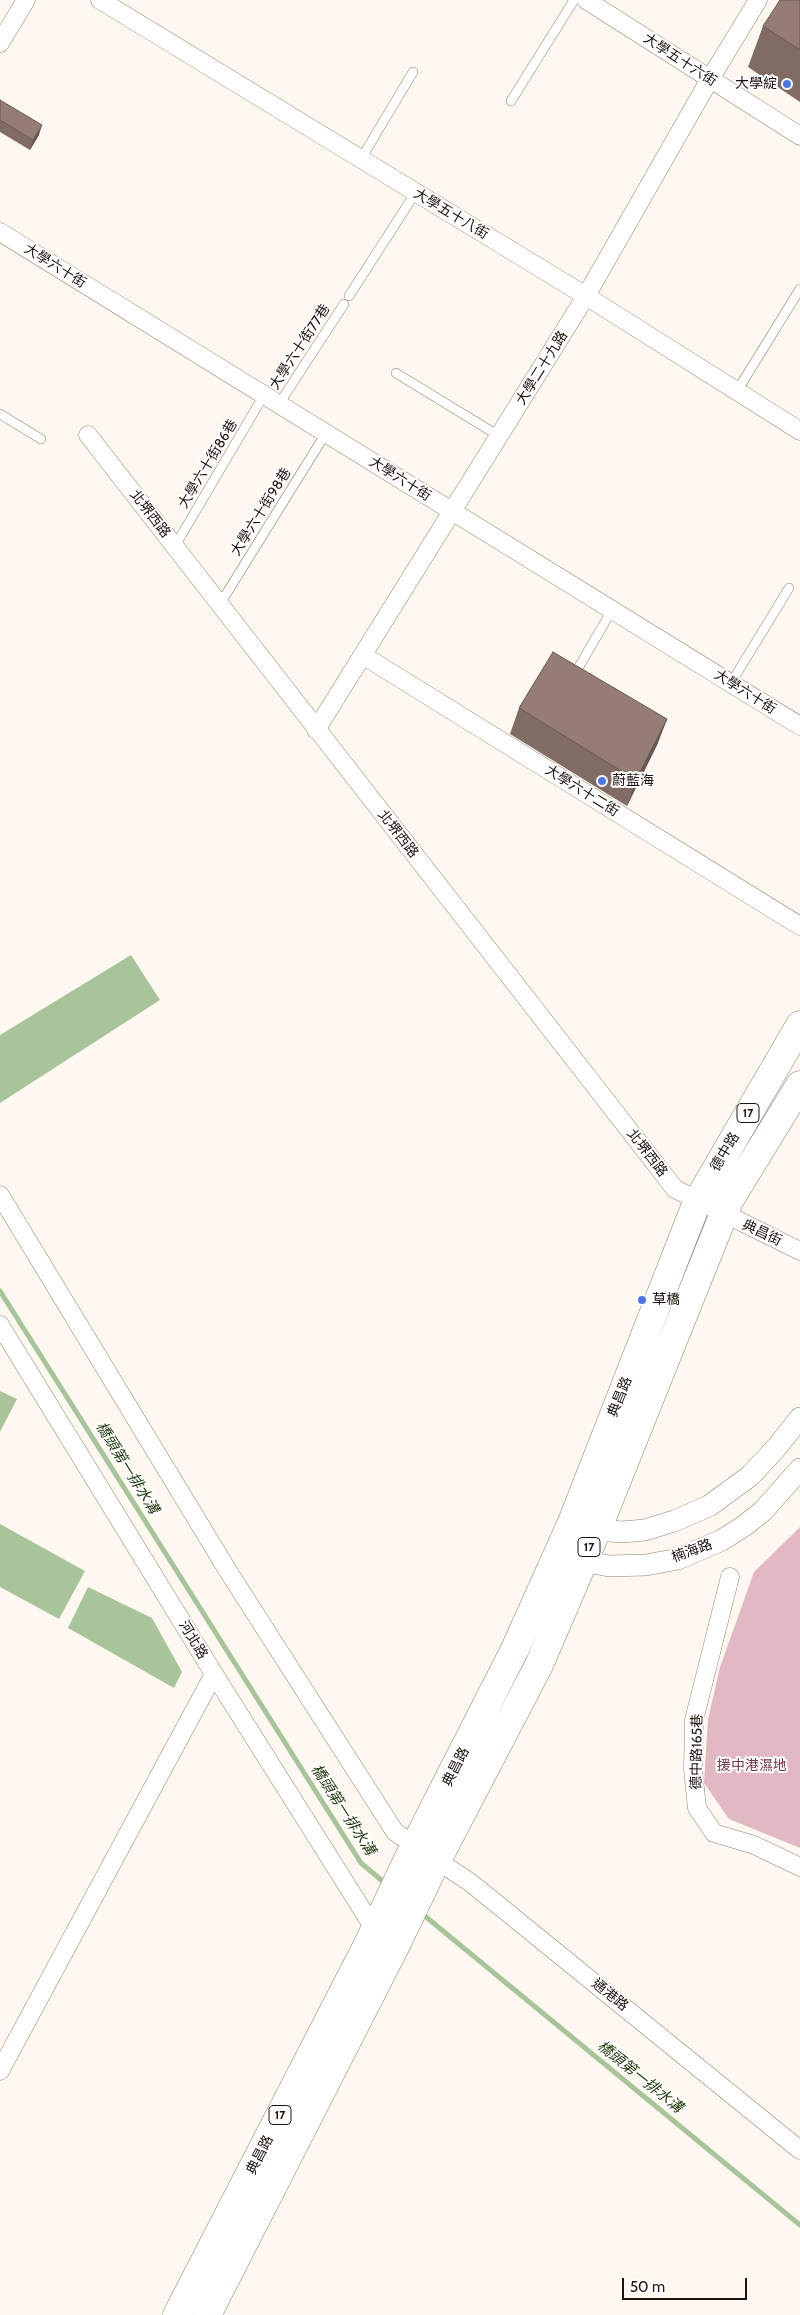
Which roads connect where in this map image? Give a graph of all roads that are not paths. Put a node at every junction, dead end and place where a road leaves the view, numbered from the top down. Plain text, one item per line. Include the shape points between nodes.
1 (26, 0) edge
2 (100, 0) edge
3 (574, 0) edge
4 (586, 0) edge
5 (758, 0) edge
6 (0, 43) edge
7 (413, 72) dead end
8 (710, 79) junction
9 (511, 101) dead end
10 (800, 136) edge
11 (361, 159) junction
12 (416, 192) junction
13 (0, 232) edge
14 (800, 289) edge
15 (586, 296) junction
16 (396, 374) dead end
17 (737, 391) junction
18 (264, 395) junction
19 (279, 404) junction
20 (0, 414) edge
21 (800, 431) edge
22 (326, 433) junction
23 (88, 434) dead end
24 (498, 436) junction
25 (41, 439) dead end
26 (452, 511) junction
27 (174, 546) junction
28 (789, 588) dead end
29 (220, 604) junction
30 (612, 610) junction
31 (364, 656) junction
32 (731, 683) junction
33 (568, 685) edge
34 (800, 726) edge
35 (316, 730) junction
36 (800, 926) edge
37 (800, 1025) edge
38 (800, 1085) edge
39 (0, 1195) edge
40 (697, 1202) junction
41 (723, 1215) junction
42 (800, 1251) edge
43 (0, 1325) edge
44 (800, 1418) edge
45 (800, 1469) edge
46 (572, 1522) junction
47 (597, 1530) junction
48 (570, 1557) junction
49 (730, 1577) dead end
50 (214, 1674) junction
51 (423, 1858) junction
52 (800, 1867) edge
53 (378, 1922) junction
54 (399, 1940) junction
55 (0, 2071) edge
56 (800, 2150) edge
57 (177, 2315) edge
58 (207, 2315) edge

1 - 6 street
2 - 11 street, 大學五十八街
3 - 9 lane
4 - 8 street, 大學五十六街
5 - 8 street, 大學二十九路
7 - 11 lane
8 - 10 street, 大學五十六街
8 - 15 street, 大學二十九路
11 - 12 street, 大學五十八街
12 - 15 street, 大學五十八街
12 - 19 lane, 大學六十街77巷
13 - 18 street, 大學六十街
14 - 17 lane
15 - 17 street, 大學五十八街
15 - 24 street, 大學二十九路
16 - 24 lane
17 - 21 street, 大學五十八街
18 - 19 street, 大學六十街
18 - 27 lane, 大學六十街86巷
19 - 22 street, 大學六十街
20 - 25 lane
22 - 26 street, 大學六十街
22 - 29 lane, 大學六十街98巷
23 - 27 street, 北堺西路
24 - 26 street, 大學二十九路
26 - 30 street, 大學六十街
26 - 31 street, 大學二十九路
27 - 29 street, 北堺西路
28 - 32 lane
29 - 35 street, 北堺西路
30 - 32 street, 大學六十街
30 - 33 lane
31 - 35 street, 大學二十九路
31 - 36 street, 大學六十二街
32 - 34 street, 大學六十街
35 - 40 street, 北堺西路 via 675,1189
37 - 40 main road, 德中路 / 17
38 - 41 main road, 17
39 - 51 street, 通港路 via 234,1580 395,1832
40 - 41 street, 北堺西路
40 - 46 main road, 典昌路 / 17
41 - 42 street, 典昌街
41 - 47 main road, 典昌路 / 17
43 - 50 street, 河北路
44 - 47 street via 750,1476 709,1506 645,1530
45 - 48 street, 楠海路 via 763,1511 722,1540 678,1559 646,1565 609,1566
46 - 47 street
46 - 48 main road, 典昌路 / 17
47 - 48 main road, 典昌路 / 17
48 - 51 main road, 典昌路 / 17 via 514,1649
49 - 52 street, 德中路165巷 via 694,1720 693,1770 697,1808 714,1833 754,1845
50 - 53 street, 河北路
50 - 55 street
51 - 53 main road, 典昌路 / 17
51 - 54 main road, 典昌路 / 17
51 - 56 street, 通港路 via 470,1882
53 - 54 street, 河北路
53 - 57 main road, 典昌路 / 17
54 - 58 main road, 典昌路 / 17

